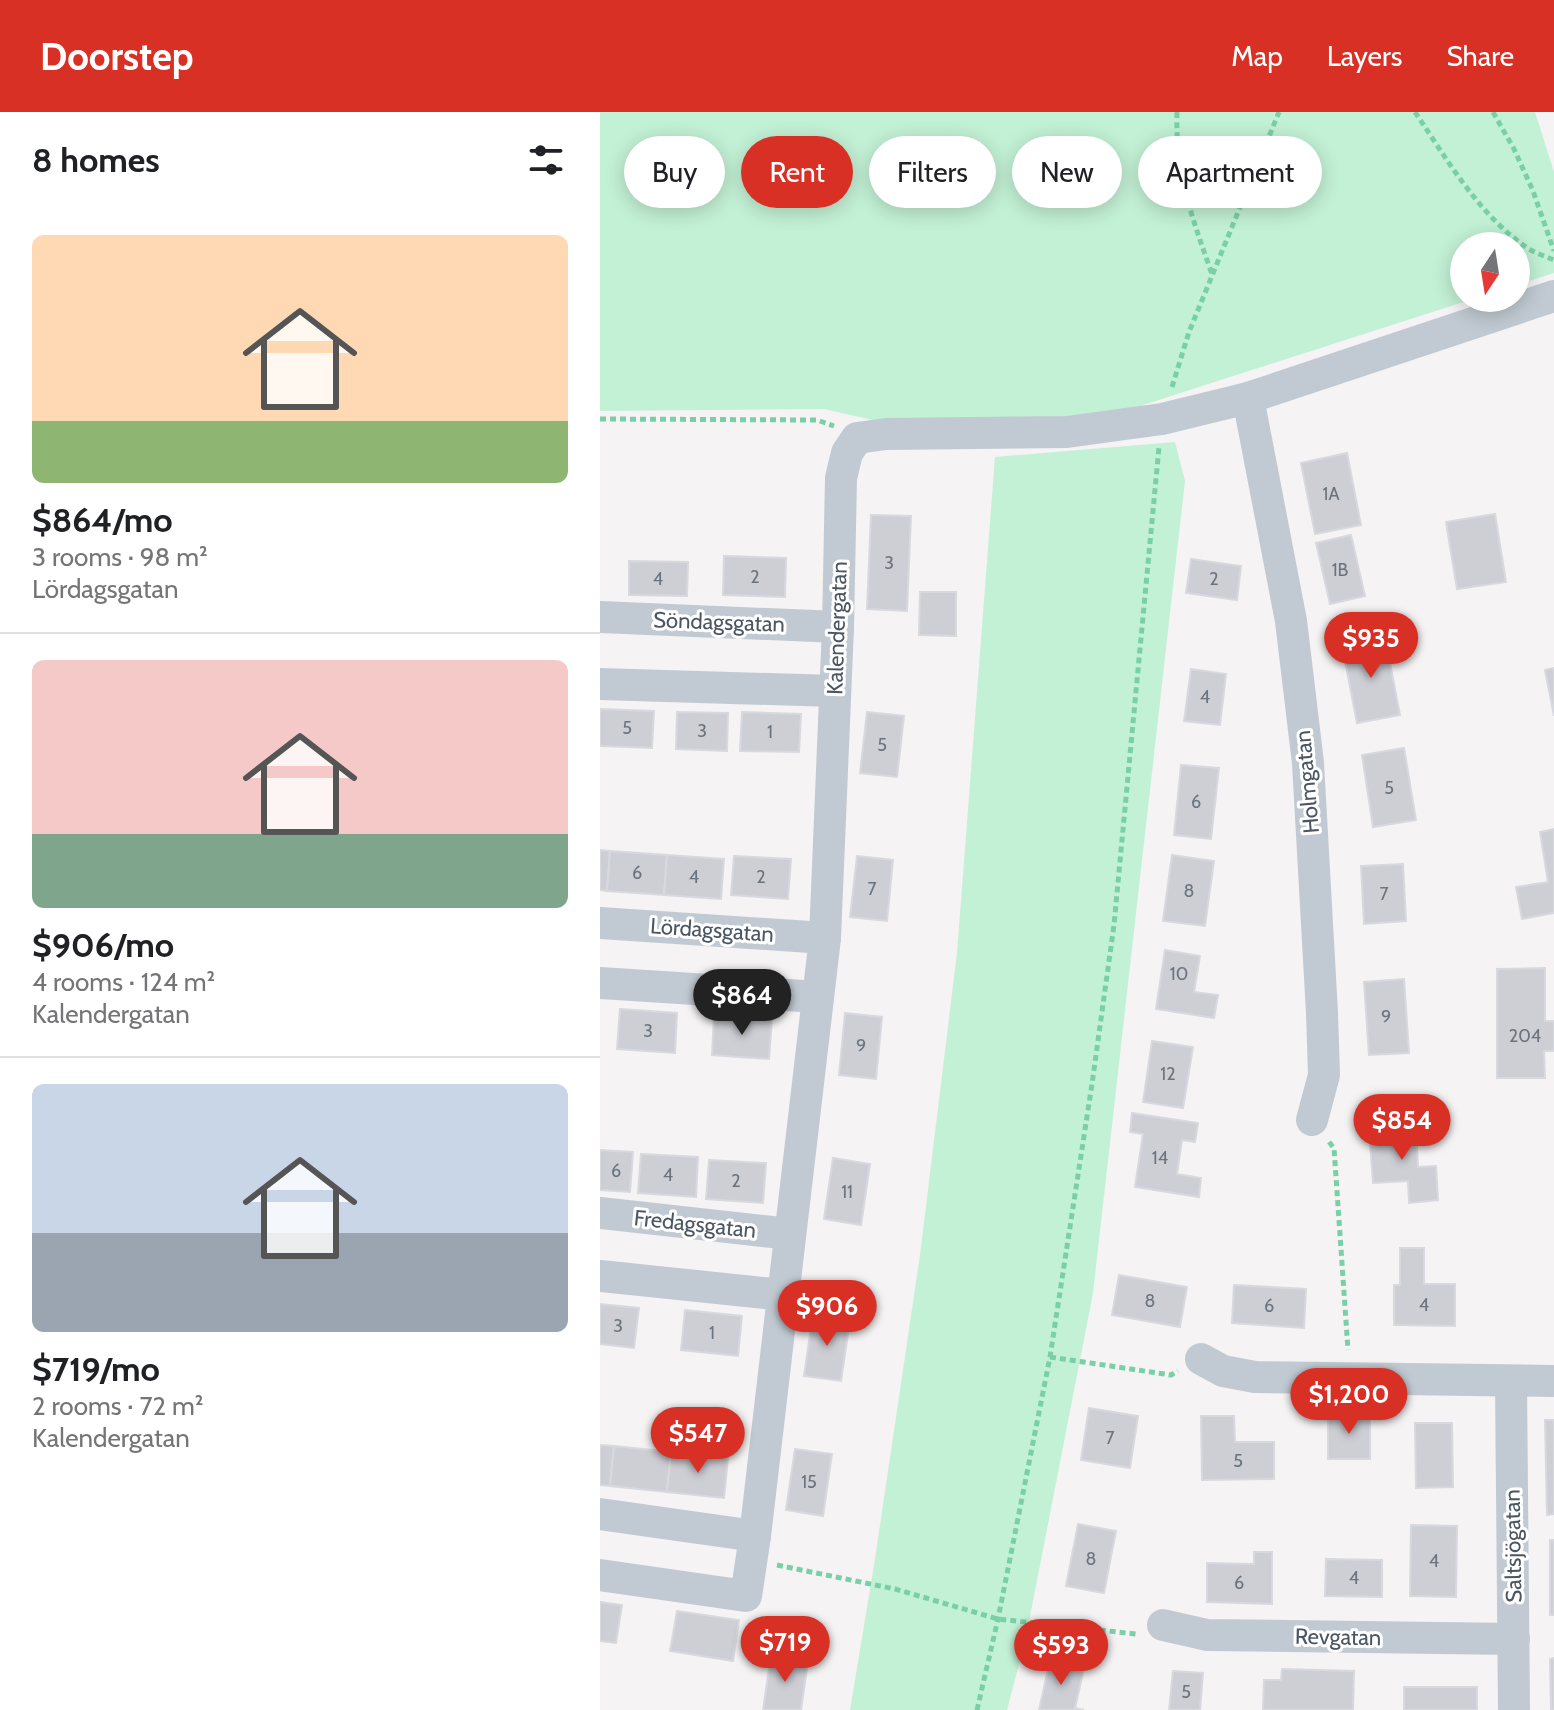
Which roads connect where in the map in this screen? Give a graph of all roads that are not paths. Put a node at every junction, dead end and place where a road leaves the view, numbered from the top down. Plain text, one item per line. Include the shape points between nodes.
1 (1554, 296) edge
2 (1248, 398) junction
3 (600, 617) edge
4 (838, 627) junction
5 (600, 684) edge
6 (835, 691) junction
7 (600, 923) edge
8 (825, 938) junction
9 (600, 983) edge
10 (818, 997) junction
11 (1312, 1120) road end
12 (600, 1213) edge
13 (790, 1234) junction
14 (600, 1276) edge
15 (783, 1295) junction
16 (1201, 1359) road end
17 (1554, 1381) edge
18 (1511, 1382) junction
19 (600, 1514) edge
20 (753, 1548) junction
21 (600, 1575) edge
22 (1163, 1625) road end
23 (1514, 1639) junction
24 (1514, 1710) edge

1 - 2 street
2 - 4 street, Kalendergatan via 1162,419 1067,432 857,438 841,478
2 - 11 street, Holmgatan via 1291,621 1308,763 1324,1075
3 - 4 street, Söndagsgatan
4 - 6 street, Kalendergatan
5 - 6 street
6 - 8 street, Kalendergatan
7 - 8 street, Lördagsgatan
8 - 10 street, Kalendergatan
9 - 10 street
10 - 13 street, Kalendergatan
12 - 13 street, Fredagsgatan
13 - 15 street, Kalendergatan
14 - 15 street
15 - 20 street, Kalendergatan
16 - 18 street via 1223,1371 1255,1377
17 - 18 street
18 - 23 street, Saltsjögatan
19 - 20 street
20 - 21 street, Kalendergatan via 746,1596
22 - 23 street, Revgatan via 1207,1635
23 - 24 street, Saltsjögatan

